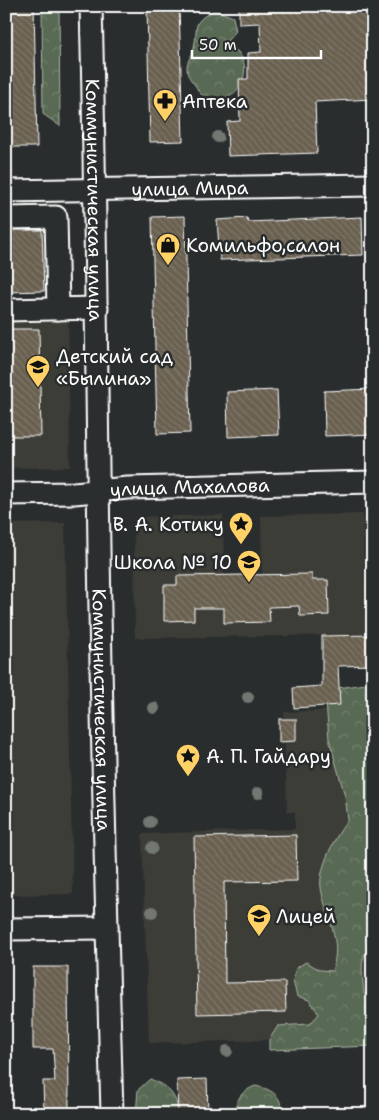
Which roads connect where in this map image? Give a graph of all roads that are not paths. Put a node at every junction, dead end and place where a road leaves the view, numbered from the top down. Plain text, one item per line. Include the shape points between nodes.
1 (90, 6) edge
2 (373, 185) edge
3 (6, 190) edge
4 (96, 190) junction
5 (6, 218) edge
6 (97, 308) junction
7 (58, 309) junction
8 (6, 310) edge
9 (373, 482) edge
10 (98, 491) junction
11 (6, 494) edge
12 (107, 928) junction
13 (6, 929) edge
14 (112, 1114) edge

1 - 4 street, Коммунистическая улица
2 - 4 street, улица Мира
3 - 4 street, улица Мира
4 - 6 street, Коммунистическая улица
5 - 7 street via 56,217
6 - 7 street
6 - 10 street, Коммунистическая улица
7 - 8 street
9 - 10 street, улица Махалова
10 - 11 street, улица Махалова
10 - 12 street, Коммунистическая улица
12 - 13 street
12 - 14 street, Коммунистическая улица

